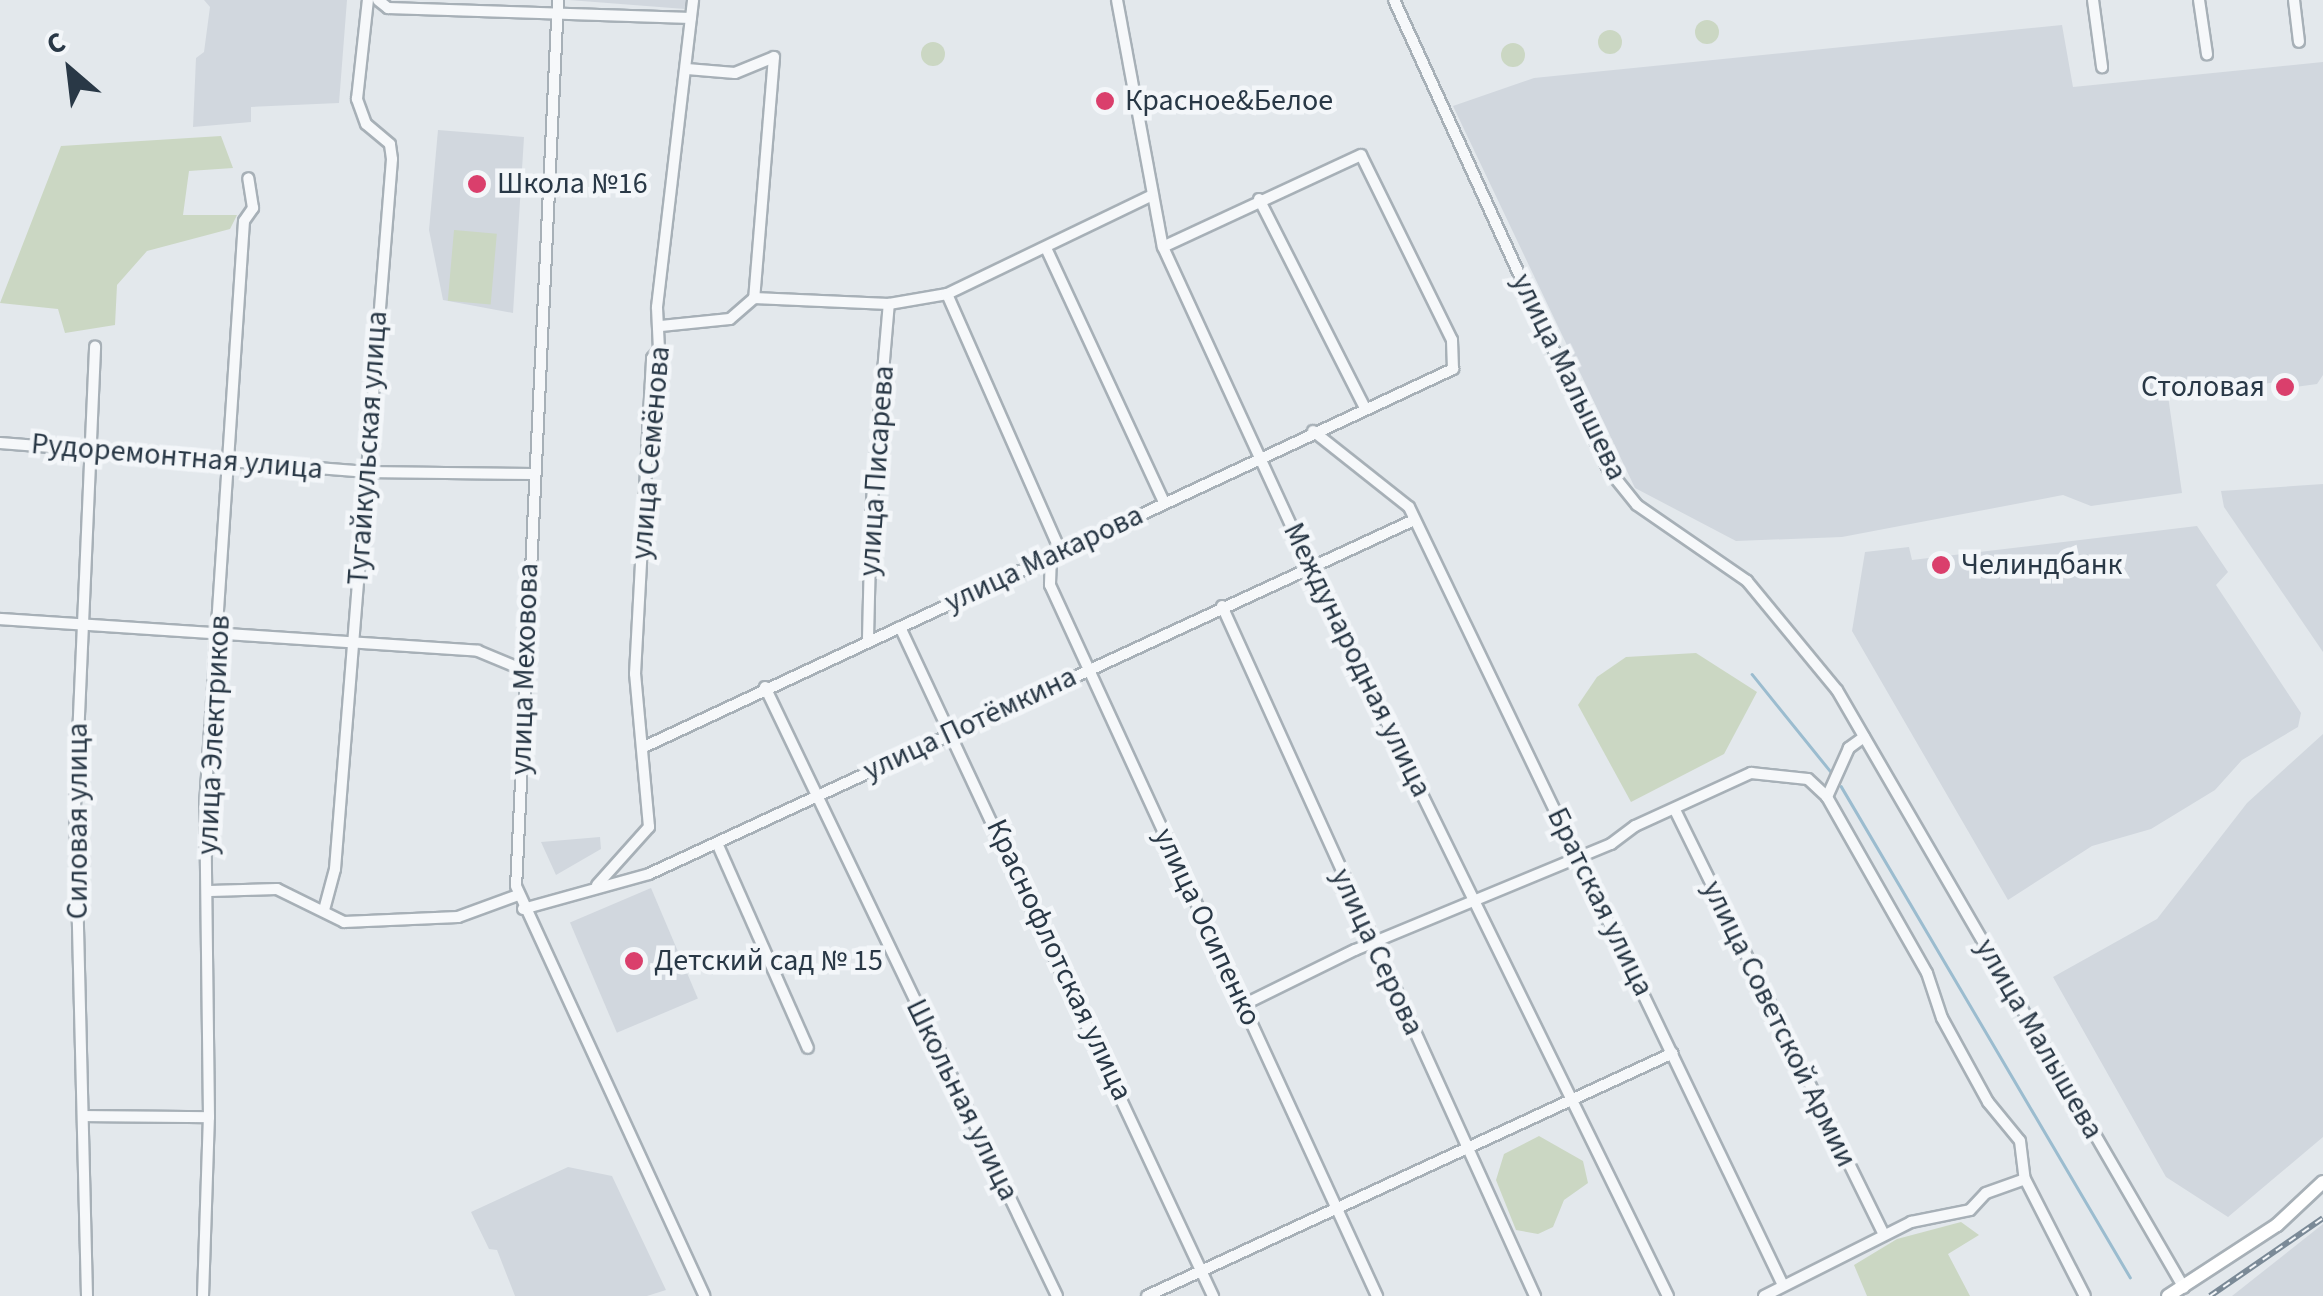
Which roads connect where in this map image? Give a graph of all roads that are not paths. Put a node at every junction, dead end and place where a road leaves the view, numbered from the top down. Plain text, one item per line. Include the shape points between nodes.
1 (368, 0) edge
2 (378, 0) edge
3 (693, 0) edge
4 (1117, 0) edge
5 (1394, 0) edge
6 (2092, 0) edge
7 (2200, 0) edge
8 (2294, 0) edge
9 (557, 6) edge
10 (691, 18) junction
11 (2299, 42) dead end
12 (2207, 54) dead end
13 (2102, 67) dead end
14 (687, 69) junction
15 (248, 178) dead end
16 (1152, 196) junction
17 (1259, 199) junction
18 (1163, 247) junction
19 (1046, 248) junction
20 (947, 294) junction
21 (754, 298) junction
22 (889, 304) junction
23 (662, 326) junction
24 (94, 346) dead end
25 (1365, 408) junction
26 (1313, 431) junction
27 (0, 443) edge
28 (90, 448) junction
29 (1259, 454) junction
30 (228, 458) junction
31 (365, 472) junction
32 (533, 474) junction
33 (1164, 502) junction
34 (1412, 520) junction
35 (1056, 552) junction
36 (1310, 566) junction
37 (1222, 606) junction
38 (0, 619) edge
39 (80, 627) junction
40 (900, 627) junction
41 (219, 638) junction
42 (868, 638) junction
43 (355, 640) junction
44 (1090, 669) junction
45 (526, 671) junction
46 (765, 686) junction
47 (952, 732) junction
48 (1864, 738) junction
49 (646, 746) junction
50 (815, 796) junction
51 (1828, 797) junction
52 (1676, 812) junction
53 (716, 843) junction
54 (1578, 858) junction
55 (596, 886) junction
56 (210, 891) junction
57 (518, 895) junction
58 (1474, 900) junction
59 (522, 908) junction
60 (324, 910) junction
61 (1373, 944) junction
62 (1243, 1004) junction
63 (808, 1048) dead end
64 (1673, 1053) junction
65 (1572, 1103) junction
66 (84, 1116) junction
67 (209, 1117) junction
68 (1468, 1146) junction
69 (2024, 1179) junction
70 (2323, 1182) edge
71 (1336, 1203) junction
72 (1884, 1234) junction
73 (1201, 1270) junction
74 (1784, 1285) junction
75 (2184, 1288) junction
76 (87, 1296) edge
77 (203, 1296) edge
78 (704, 1296) edge
79 (1056, 1296) edge
80 (1147, 1296) edge
81 (1213, 1296) edge
82 (1377, 1296) edge
83 (1535, 1296) edge
84 (1668, 1296) edge
85 (1764, 1296) edge
86 (2085, 1296) edge
87 (2168, 1296) edge

1 - 31 street, Тугайкульская улица via 359,31 356,98 366,124 390,144 392,159
2 - 9 street via 388,8
3 - 10 street, улица Семёнова
4 - 16 street, Международная улица
5 - 48 street, улица Малышева via 1608,469 1638,505 1747,581 1777,610
6 - 13 street
7 - 12 street
8 - 11 street
9 - 10 street
9 - 32 street, улица Меховова
10 - 14 street, улица Семёнова
14 - 21 street via 735,73 774,58
14 - 23 street, улица Семёнова via 657,307
15 - 30 street, улица Электриков via 252,208 244,222
16 - 18 street, Международная улица
16 - 19 street
17 - 18 street
17 - 25 street
17 - 25 street, улица Макарова via 1361,155 1456,359 1445,377
18 - 29 street, Международная улица
19 - 20 street
19 - 33 street
20 - 22 street
20 - 35 street, улица Осипенко
21 - 22 street
21 - 23 street via 730,318
22 - 42 street, улица Писарева via 870,512
23 - 49 street, улица Семёнова via 652,358 635,674
24 - 28 street, Силовая улица
25 - 26 street, улица Макарова
26 - 29 street, улица Макарова
26 - 34 street, Братская улица via 1402,498
27 - 28 street, Рудоремонтная улица
28 - 30 street, Рудоремонтная улица
28 - 39 street, Силовая улица
29 - 33 street, улица Макарова
29 - 36 street, Международная улица
30 - 31 street, Рудоремонтная улица
30 - 41 street, улица Электриков
31 - 32 street, Рудоремонтная улица
31 - 43 street, Тугайкульская улица
32 - 45 street, улица Меховова
33 - 35 street, улица Макарова
34 - 36 street, улица Потёмкина
34 - 54 street, Братская улица
35 - 40 street, улица Макарова
35 - 44 street, улица Осипенко via 1050,585
36 - 37 street, улица Потёмкина
36 - 58 street, Международная улица
37 - 44 street, улица Потёмкина
37 - 61 street, улица Серова
38 - 39 street
39 - 41 street
39 - 66 street, Силовая улица via 75,807
40 - 42 street, улица Макарова
40 - 47 street, Краснофлотская улица
41 - 43 street
41 - 56 street, улица Электриков via 206,805
42 - 46 street, улица Макарова
43 - 45 street via 478,652
43 - 60 street, Тугайкульская улица via 335,869
44 - 47 street, улица Потёмкина
44 - 62 street, улица Осипенко
45 - 57 street, улица Меховова via 513,860
46 - 49 street, улица Макарова
46 - 50 street, Школьная улица
47 - 50 street, улица Потёмкина
47 - 73 street, Краснофлотская улица
48 - 51 street via 1849,748
48 - 75 street, улица Малышева
49 - 55 street, улица Семёнова via 649,827
50 - 53 street, улица Потёмкина
50 - 79 street, Школьная улица
51 - 52 street via 1808,779 1750,774
51 - 69 street via 1927,974 1942,1018 1988,1102 2020,1141
52 - 54 street
52 - 72 street, улица Советской Армии
53 - 55 street, улица Потёмкина via 648,874
53 - 63 street
54 - 58 street
54 - 64 street, Братская улица
55 - 59 street, улица Потёмкина
56 - 60 street via 278,888
56 - 67 street, улица Электриков
57 - 59 street, улица Меховова
57 - 60 street via 439,918 344,922
58 - 61 street
58 - 65 street, Международная улица
59 - 78 street, улица Меховова
61 - 62 street
61 - 68 street, улица Серова
62 - 71 street, улица Осипенко
64 - 65 street
64 - 74 street, Братская улица
65 - 68 street
65 - 84 street, Международная улица
66 - 67 street
66 - 76 street, Силовая улица
67 - 77 street, улица Электриков
68 - 71 street
68 - 83 street, улица Серова
69 - 72 street via 1986,1193 1970,1210
69 - 86 street
70 - 75 main road via 2277,1224
71 - 73 street
71 - 82 street, улица Осипенко
72 - 74 street
73 - 80 street
73 - 81 street, Краснофлотская улица
74 - 85 street
75 - 87 main road

